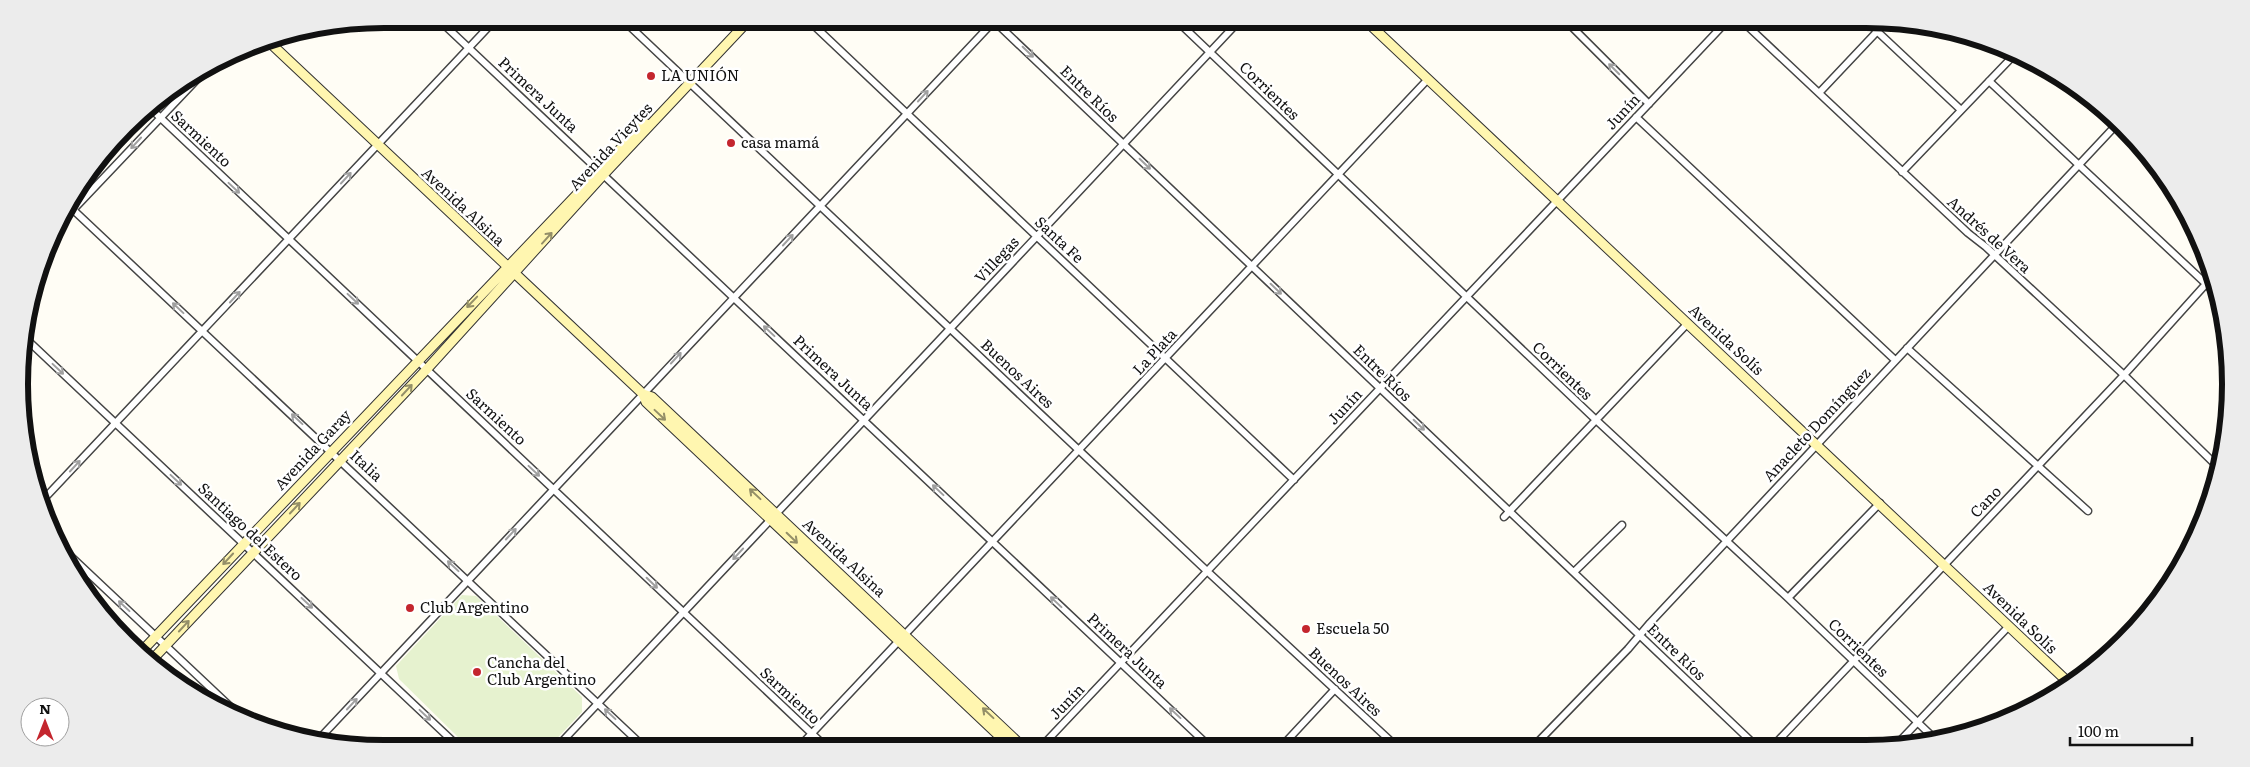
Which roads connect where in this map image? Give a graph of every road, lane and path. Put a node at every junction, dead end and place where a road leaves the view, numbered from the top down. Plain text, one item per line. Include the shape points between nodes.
1 (448, 28) edge
2 (488, 28) edge
3 (632, 28) edge
4 (735, 28) edge
5 (741, 28) edge
6 (816, 28) edge
7 (986, 28) edge
8 (1003, 28) edge
9 (1184, 28) edge
10 (1233, 28) edge
11 (1374, 28) edge
12 (1573, 28) edge
13 (1720, 28) edge
14 (1750, 28) edge
15 (1874, 28) edge
16 (1881, 28) edge
17 (1878, 31) junction
18 (272, 45) edge
19 (469, 48) junction
20 (1210, 52) junction
21 (2011, 58) edge
22 (1428, 79) junction
23 (195, 81) edge
24 (1989, 81) junction
25 (689, 82) junction
26 (1819, 93) junction
27 (1648, 104) junction
28 (1962, 110) junction
29 (154, 112) edge
30 (907, 114) junction
31 (1636, 117) junction
32 (160, 118) junction
33 (2114, 128) edge
34 (1124, 144) junction
35 (378, 145) junction
36 (2078, 166) junction
37 (602, 172) junction
38 (1902, 172) junction
39 (1338, 175) junction
40 (1557, 200) junction
41 (820, 206) junction
42 (73, 210) joint
43 (1037, 236) junction
44 (289, 239) junction
45 (1993, 256) junction
46 (1252, 266) junction
47 (506, 267) junction
48 (514, 274) junction
49 (2206, 284) junction
50 (2209, 287) edge
51 (734, 297) junction
52 (1466, 297) junction
53 (1688, 323) junction
54 (950, 328) junction
55 (202, 331) junction
56 (30, 343) edge
57 (1907, 348) junction
58 (1165, 358) junction
59 (417, 360) junction
60 (1895, 360) junction
61 (427, 369) junction
62 (2124, 375) junction
63 (1380, 388) junction
64 (643, 394) junction
65 (1595, 419) junction
66 (864, 420) junction
67 (115, 423) junction
68 (1816, 443) junction
69 (1079, 450) junction
70 (331, 451) junction
71 (341, 460) junction
72 (2213, 463) edge
73 (2038, 466) junction
74 (1294, 480) junction
75 (553, 489) junction
76 (46, 497) edge
77 (1880, 503) junction
78 (2088, 510) dead end
79 (1509, 511) junction
80 (774, 516) junction
81 (1504, 517) dead end
82 (1622, 525) dead end
83 (1726, 540) junction
84 (993, 542) junction
85 (243, 543) junction
86 (253, 552) junction
87 (73, 559) edge
88 (1944, 564) junction
89 (1208, 572) junction
90 (1574, 572) junction
91 (468, 580) junction
92 (1788, 598) junction
93 (683, 612) junction
94 (2009, 626) junction
95 (1640, 635) junction
96 (156, 636) junction
97 (902, 638) junction
98 (166, 645) junction
99 (145, 647) edge
100 (155, 656) edge
101 (1854, 661) junction
102 (1121, 663) junction
103 (381, 673) junction
104 (2066, 679) edge
105 (1335, 689) junction
106 (227, 703) edge
107 (598, 703) junction
108 (1917, 722) junction
109 (323, 734) edge
110 (812, 734) junction
111 (1929, 734) edge
112 (1903, 737) edge
113 (452, 740) edge
114 (563, 740) edge
115 (637, 740) edge
116 (806, 740) edge
117 (818, 740) edge
118 (1005, 740) edge
119 (1015, 740) edge
120 (1048, 740) edge
121 (1204, 740) edge
122 (1288, 740) edge
123 (1390, 740) edge
124 (1540, 740) edge
125 (1750, 740) edge
126 (1779, 740) edge

1 - 19 street, Primera Junta
2 - 19 street
3 - 25 street, Buenos Aires
4 - 25 street, Avenida Vieytes
5 - 25 street, Avenida Vieytes
6 - 30 street, Santa Fe
30 -> 7 street
8 -> 34 street, Entre Ríos
9 - 20 street, Corrientes
10 - 20 street, Villegas
11 - 22 street, Avenida Solís
27 -> 12 street
13 - 27 street, Junín
14 - 26 street, Andrés de Vera
15 - 17 street
16 - 17 street
17 - 26 street
17 - 28 street
18 - 35 street, Avenida Alsina
19 - 35 street
19 - 37 street, Primera Junta
20 - 34 street, Villegas
20 - 39 street, Corrientes
21 - 24 street
22 - 39 street, La Plata
22 - 40 street, Avenida Solís
23 - 32 street
24 - 28 street
24 - 36 street
25 - 37 street, Avenida Vieytes
25 - 41 street, Buenos Aires
26 - 38 street, Andrés de Vera
27 - 31 street, Junín
28 - 38 street
29 - 32 street, Sarmiento
30 - 41 street
30 - 43 street, Santa Fe
31 - 40 street, Junín
31 - 60 street
32 -> 42 street
32 -> 44 street, Sarmiento
33 - 36 street, Anacleto Domínguez
34 - 43 street, Villegas
34 -> 46 street, Entre Ríos
44 -> 35 street
35 - 47 street, Avenida Alsina
36 - 45 street, Anacleto Domínguez
36 - 49 street
37 - 47 street, Avenida Vieytes
48 -> 37 street, Avenida Vieytes
37 - 51 street, Primera Junta
38 - 45 street, Andrés de Vera
39 - 46 street, La Plata
39 - 52 street, Corrientes
40 - 52 street, Junín
40 - 53 street, Avenida Solís
51 -> 41 street
41 - 54 street, Buenos Aires
55 -> 42 street, Italia
43 - 54 street, Villegas
43 - 58 street, Santa Fe
55 -> 44 street
44 -> 59 street, Sarmiento
45 - 57 street, Anacleto Domínguez
45 - 62 street, Andrés de Vera
46 - 58 street, La Plata
46 -> 63 street, Entre Ríos
47 - 48 street, Avenida Alsina
47 -> 59 street, Avenida Garay
48 - 61 street, Avenida Garay
48 - 64 street, Avenida Alsina
49 - 50 street
49 - 62 street, Cano
64 -> 51 street
66 -> 51 street, Primera Junta
52 - 63 street, Junín
52 - 65 street, Corrientes
53 - 65 street
53 - 68 street, Avenida Solís
54 - 66 street, Villegas
54 - 69 street, Buenos Aires
55 - 67 street
70 -> 55 street, Italia
56 -> 67 street, Santiago del Estero
57 - 60 street, Anacleto Domínguez
57 - 73 street
58 - 69 street, La Plata
58 - 74 street, Santa Fe
59 - 61 street, Sarmiento
59 - 70 street, Avenida Garay
60 - 68 street, Anacleto Domínguez
71 -> 61 street, Avenida Garay
61 -> 75 street, Sarmiento
62 - 72 street, Andrés de Vera
62 - 73 street, Cano
63 - 74 street, Junín
63 -> 79 street, Entre Ríos
64 - 75 street
64 - 80 street, Avenida Alsina via 652,396
65 - 79 street
65 - 83 street, Corrientes
66 - 80 street, Villegas
84 -> 66 street, Primera Junta
76 -> 67 street
67 -> 85 street, Santiago del Estero
68 - 77 street, Avenida Solís
68 - 83 street, Anacleto Domínguez
69 - 84 street, La Plata
69 - 89 street, Buenos Aires
70 - 71 street, Italia
70 - 85 street, Avenida Garay
86 -> 71 street, Avenida Garay
91 -> 71 street, Italia
73 - 78 street
73 - 88 street, Cano
74 - 89 street, Junín
91 -> 75 street
75 -> 93 street, Sarmiento
77 - 88 street, Avenida Solís
77 - 92 street
79 - 81 street
79 - 90 street, Entre Ríos
80 -> 93 street, Villegas
80 - 97 street, Avenida Alsina
82 - 90 street
83 - 92 street, Corrientes
83 - 95 street, Anacleto Domínguez
84 - 97 street, La Plata
102 -> 84 street, Primera Junta
85 - 86 street, Santiago del Estero
85 -> 96 street, Avenida Garay
98 -> 86 street, Avenida Garay
86 -> 103 street, Santiago del Estero
96 -> 87 street
88 - 94 street, Avenida Solís
88 - 101 street, Cano
89 - 102 street, Junín
89 - 105 street, Buenos Aires
90 - 95 street, Entre Ríos
91 - 103 street
91 - 107 street, Italia
92 - 101 street, Corrientes
93 - 107 street, Villegas
93 - 110 street, Sarmiento
94 - 104 street, Avenida Solís
94 - 108 street
95 - 124 street, Anacleto Domínguez
95 - 125 street, Entre Ríos
96 - 98 street
96 - 99 street, Avenida Garay
97 - 110 street, La Plata
97 - 118 street, Avenida Alsina
119 -> 97 street, Avenida Alsina
98 - 100 street, Avenida Garay
98 - 106 street
101 - 108 street, Corrientes
101 - 126 street, Cano
102 - 120 street, Junín
121 -> 102 street, Primera Junta
109 -> 103 street
103 -> 113 street, Santiago del Estero
105 - 122 street
105 - 123 street, Buenos Aires
107 - 114 street, Villegas
115 -> 107 street, Italia
108 - 111 street, Corrientes
108 - 112 street
110 - 116 street, La Plata
110 - 117 street, Sarmiento

